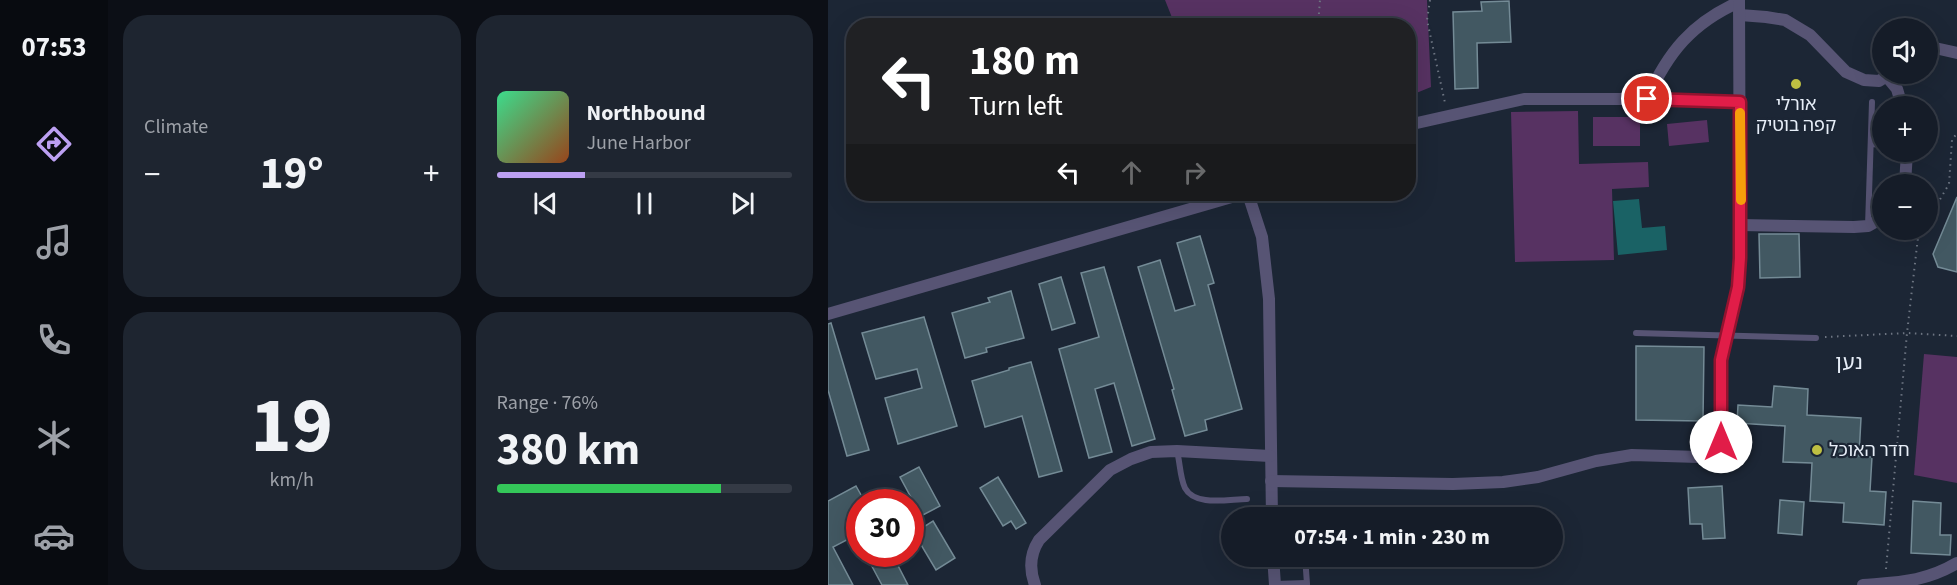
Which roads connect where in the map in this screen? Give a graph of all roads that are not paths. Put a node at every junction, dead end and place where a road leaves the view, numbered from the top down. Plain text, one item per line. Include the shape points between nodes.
1 (1739, 1) edge
2 (1740, 15) junction
3 (1938, 49) edge
4 (1957, 53) edge
5 (1872, 81) edge
6 (1647, 99) junction
7 (1740, 102) junction
8 (1872, 102) dead end
9 (1416, 123) edge
10 (1871, 144) joint
11 (1218, 201) edge
12 (1250, 201) edge
13 (1872, 224) edge
14 (1741, 225) junction
15 (1868, 226) junction
16 (828, 314) edge
17 (1636, 333) dead end
18 (1726, 337) junction
19 (1816, 338) road end
20 (1177, 451) junction
21 (1270, 456) junction
22 (1270, 481) junction
23 (1247, 499) dead end
24 (1271, 507) edge
25 (1957, 563) edge
26 (1274, 567) edge
27 (1305, 567) edge
28 (1275, 584) edge
29 (1306, 584) edge
30 (1035, 585) edge
31 (1863, 585) edge

1 - 2 street
1 - 6 street via 1698,25 1678,44
2 - 5 street via 1785,20 1810,35 1846,72
2 - 7 street
3 - 4 street
6 - 7 street
6 - 9 street via 1524,99
7 - 14 street
8 - 10 lane
10 - 15 lane
11 - 16 street
12 - 21 street via 1262,237 1269,299
13 - 15 street
14 - 15 street
14 - 18 street via 1738,287
17 - 18 lane
18 - 19 lane
18 - 22 street via 1721,360 1721,442 1713,453 1700,457 1632,455 1503,482
20 - 21 street
20 - 23 lane via 1184,487 1191,496 1200,500
20 - 30 street via 1151,452 1110,470 1033,550
21 - 22 street
22 - 24 street
25 - 31 street via 1916,580
26 - 28 street
27 - 29 lane
28 - 29 lane

